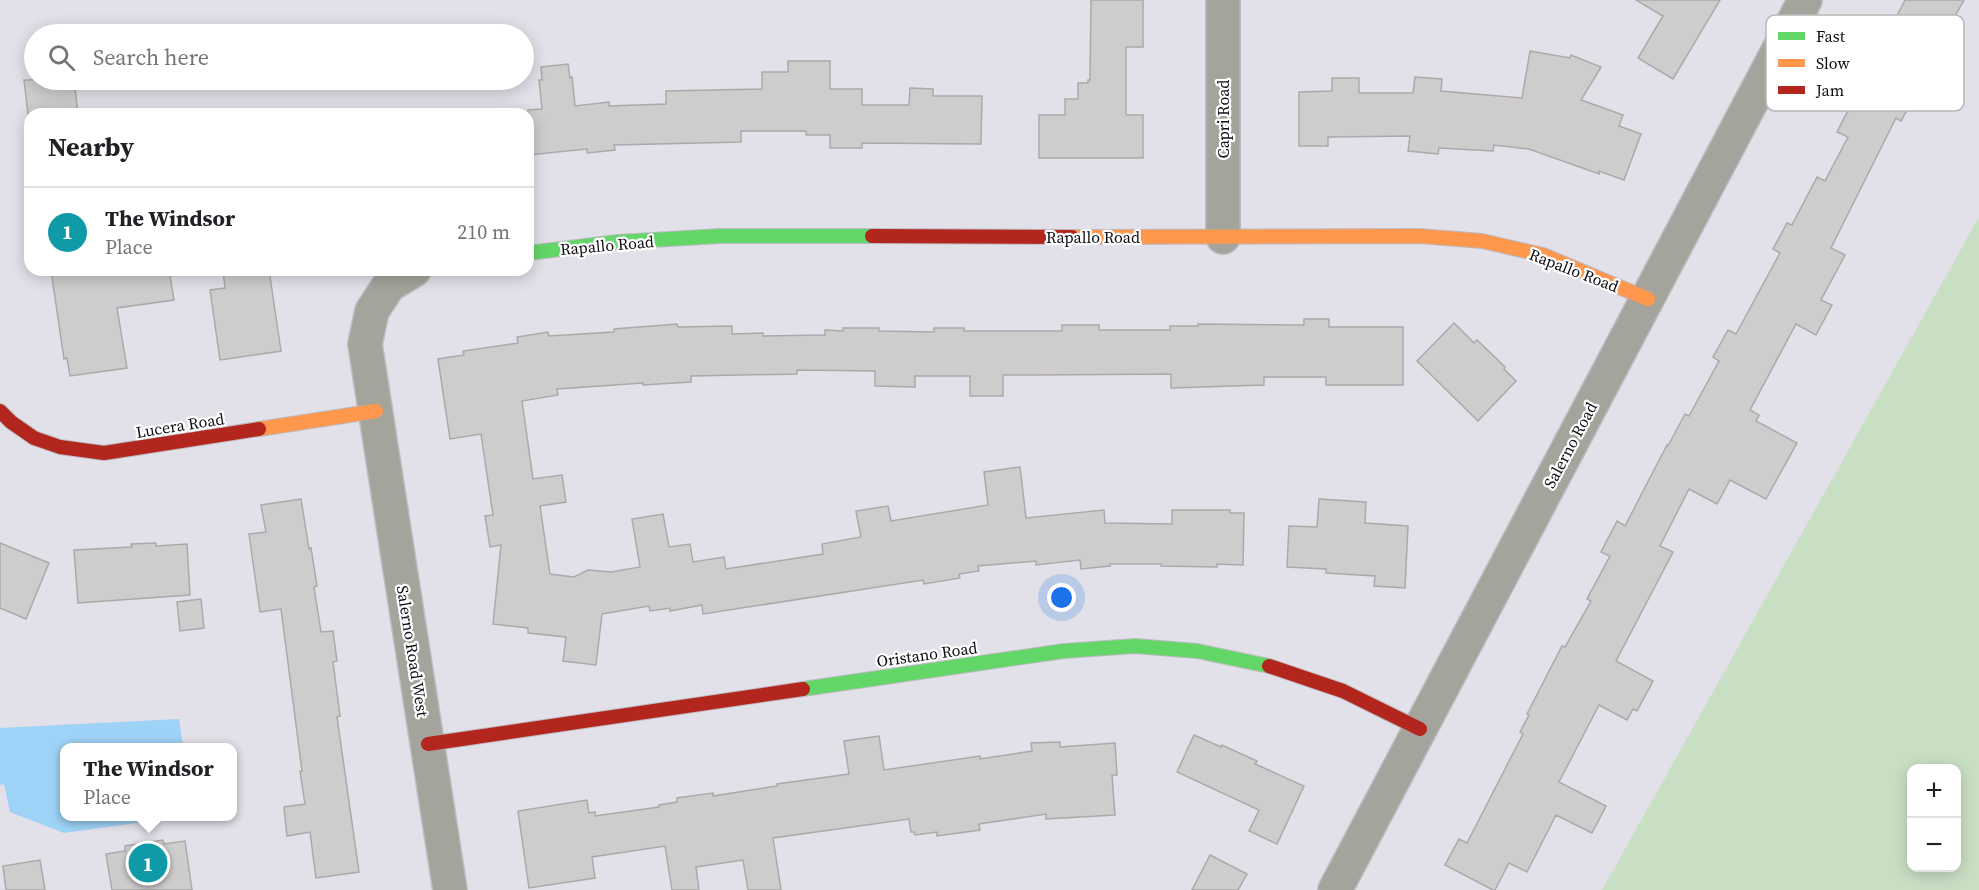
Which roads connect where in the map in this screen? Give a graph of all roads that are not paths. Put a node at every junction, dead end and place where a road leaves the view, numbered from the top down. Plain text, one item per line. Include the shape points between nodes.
1 (1223, 0) edge
2 (1805, 0) edge
3 (1797, 15) edge
4 (1766, 74) edge
5 (1223, 237) junction
6 (534, 252) edge
7 (404, 276) edge
8 (1648, 299) junction
9 (0, 411) edge
10 (376, 411) junction
11 (1420, 729) junction
12 (428, 744) junction
13 (450, 890) edge
14 (1335, 890) edge

1 - 5 street, Capri Road
2 - 3 street, Salerno Road
4 - 8 street, Salerno Road
5 - 6 street, Rapallo Road via 720,236
5 - 8 street, Rapallo Road via 1419,236 1482,241 1543,255
7 - 10 street via 389,285 372,311 365,344
8 - 11 street, Salerno Road
9 - 10 street, Lucera Road via 10,424 38,440 66,450 104,453
10 - 12 street, Salerno Road West
11 - 12 street, Oristano Road via 1343,690 1264,664 1197,651 1135,646 1064,651
11 - 14 street, Salerno Road
12 - 13 street, Salerno Road West

